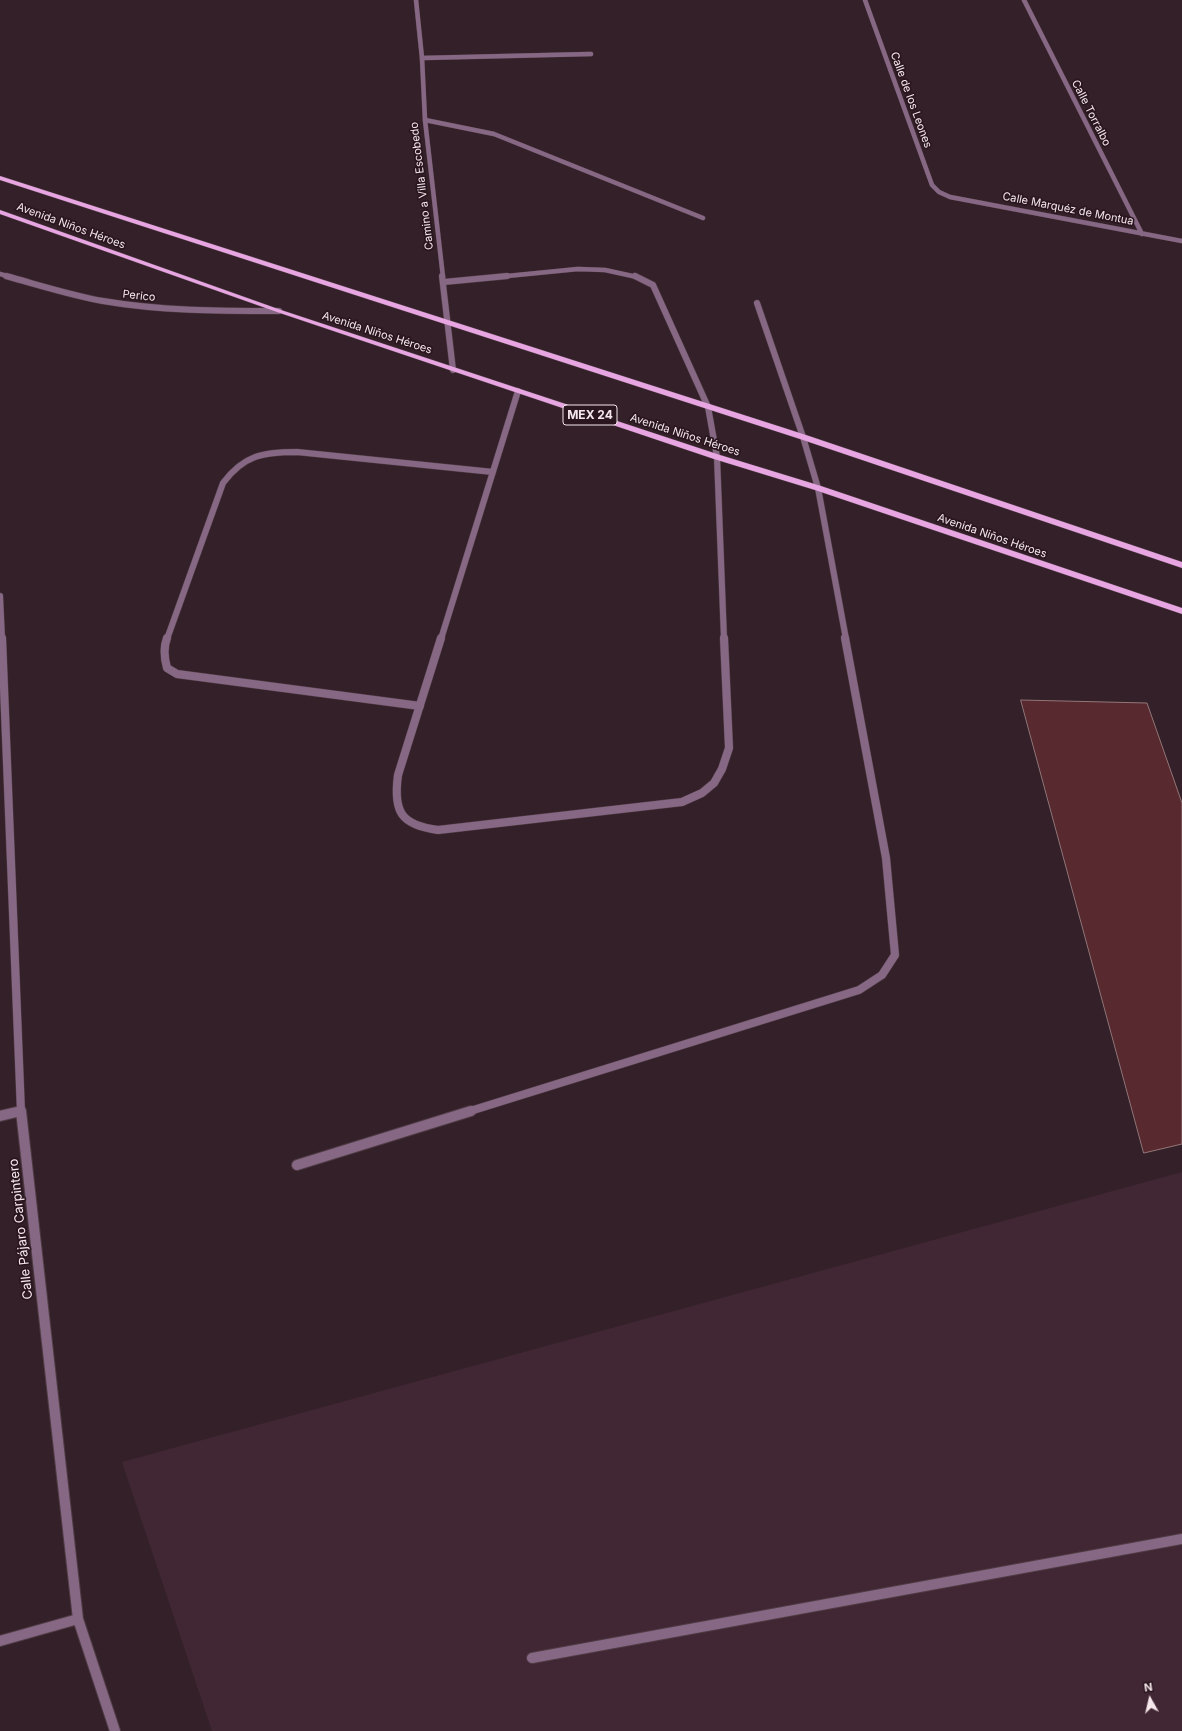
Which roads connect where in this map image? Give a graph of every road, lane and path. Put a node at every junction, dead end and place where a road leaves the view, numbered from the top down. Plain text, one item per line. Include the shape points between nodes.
1 (416, 0) edge
2 (865, 0) edge
3 (1024, 0) edge
4 (591, 54) dead end
5 (422, 58) junction
6 (425, 120) junction
7 (0, 178) edge
8 (950, 197) joint
9 (0, 212) edge
10 (703, 218) dead end
11 (1142, 234) junction
12 (1182, 242) edge
13 (0, 274) edge
14 (444, 282) junction
15 (757, 303) dead end
16 (278, 311) junction
17 (447, 322) junction
18 (453, 370) junction
19 (518, 391) junction
20 (708, 407) junction
21 (803, 437) junction
22 (717, 457) junction
23 (493, 472) junction
24 (818, 488) junction
25 (1182, 565) edge
26 (0, 596) edge
27 (1182, 611) edge
28 (420, 706) junction
29 (20, 1111) junction
30 (0, 1116) edge
31 (297, 1165) dead end
32 (1182, 1539) edge
33 (78, 1619) junction
34 (0, 1641) edge
35 (532, 1658) dead end
36 (115, 1731) edge

1 - 5 street, Camino a Villa Escobedo
2 - 8 street, Calle de los Leones via 932,185
3 - 11 street, Calle Torralbo
4 - 5 street
5 - 6 street, Camino a Villa Escobedo
6 - 10 street via 494,134
6 - 14 street, Camino a Villa Escobedo
7 - 17 main road, Avenida Niños Héroes
8 - 11 street, Calle Marquéz de Montua
9 - 16 main road, Avenida Niños Héroes / MEX 24
11 - 12 street, Calle Marquéz de Montua
13 - 16 street, Perico via 116,303 212,311
14 - 17 street, Camino a Villa Escobedo
14 - 20 street via 578,269 633,275 653,285
15 - 21 street
16 - 18 main road, Avenida Niños Héroes / MEX 24
17 - 18 street, Camino a Villa Escobedo
17 - 20 main road, Avenida Niños Héroes
18 - 19 main road, Avenida Niños Héroes / MEX 24
19 - 22 main road, Avenida Niños Héroes / MEX 24
19 - 23 street
20 - 21 main road, Avenida Niños Héroes
20 - 22 street
21 - 24 street
21 - 25 main road, Avenida Niños Héroes
22 - 24 main road, Avenida Niños Héroes / MEX 24
22 - 28 street via 729,748 716,783 703,794 682,802 438,830 416,826 405,818 398,807 395,791
23 - 28 street
23 - 28 street via 297,452 277,452 249,460 235,468 223,483 166,641 167,668 177,674
24 - 27 main road, Avenida Niños Héroes / MEX 24
24 - 31 street via 886,858 895,955 882,975 859,990
26 - 29 street, Calle Pájaro Carpintero
29 - 30 street
29 - 33 street, Calle Pájaro Carpintero
32 - 35 street
33 - 34 street
33 - 36 street, Calle Pájaro Carpintero

